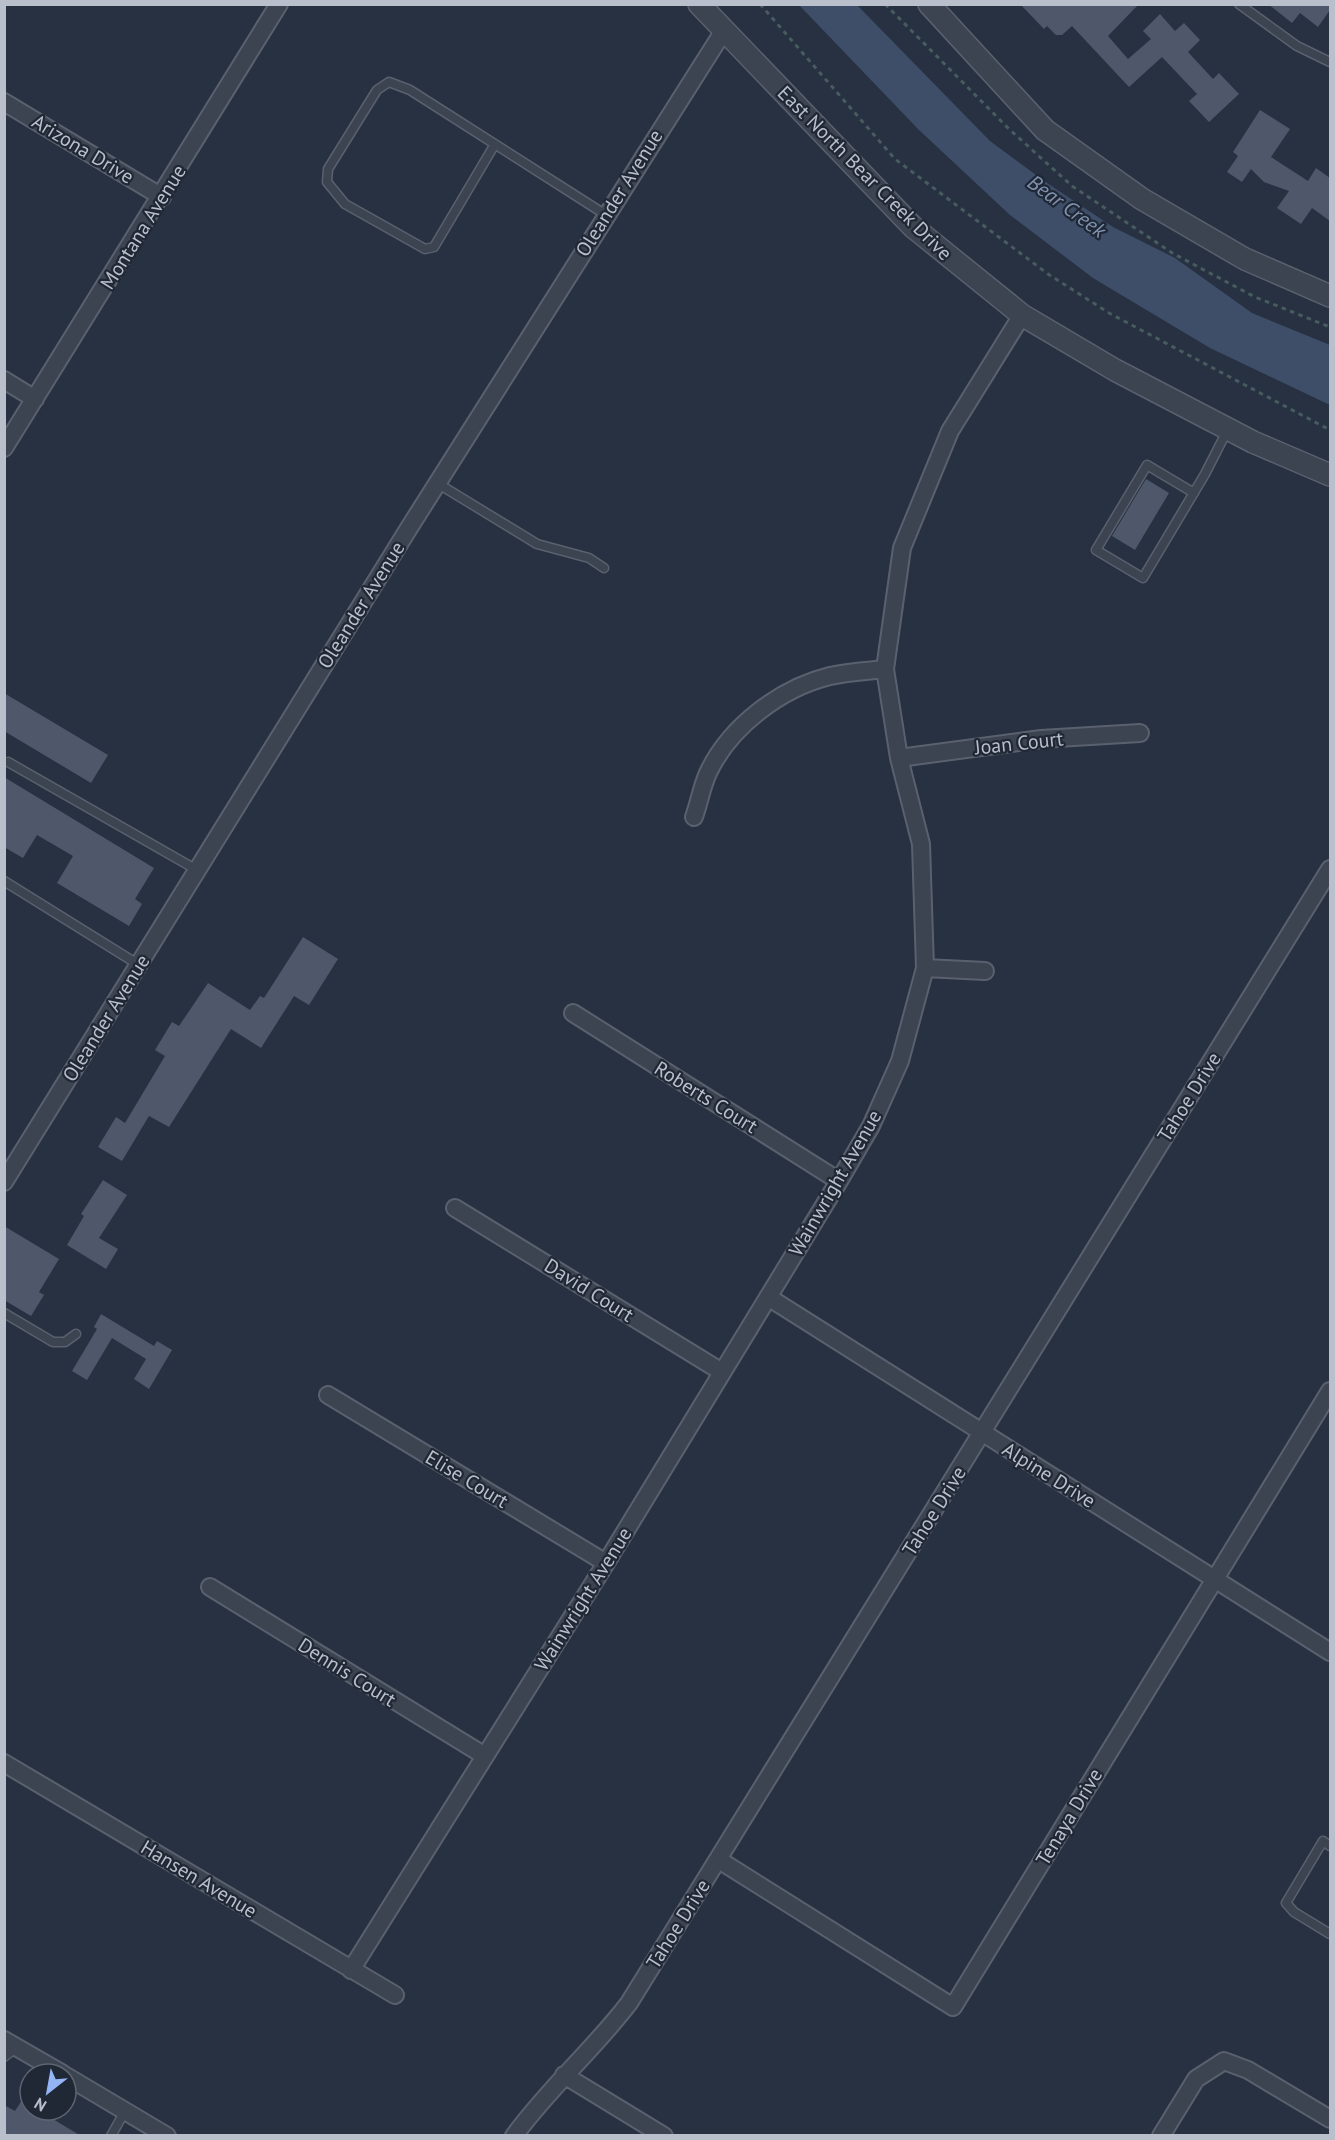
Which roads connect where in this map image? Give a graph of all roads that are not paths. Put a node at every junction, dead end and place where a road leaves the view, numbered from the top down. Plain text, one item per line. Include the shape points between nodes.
1 (699, 4) edge
2 (929, 4) edge
3 (1239, 4) edge
4 (274, 6) edge
5 (723, 32) junction
6 (1330, 62) edge
7 (4, 102) edge
8 (495, 144) junction
9 (162, 197) junction
10 (606, 215) junction
11 (1330, 296) edge
12 (1022, 315) junction
13 (4, 380) edge
14 (35, 399) junction
15 (1228, 429) junction
16 (4, 448) edge
17 (1330, 475) edge
18 (437, 483) junction
19 (1194, 493) junction
20 (604, 568) dead end
21 (885, 669) junction
22 (1140, 733) dead end
23 (899, 758) junction
24 (9, 762) dead end
25 (694, 817) dead end
26 (1330, 869) edge
27 (197, 870) junction
28 (4, 881) edge
29 (139, 964) junction
30 (925, 968) junction
31 (985, 971) dead end
32 (573, 1013) dead end
33 (839, 1181) junction
34 (4, 1182) edge
35 (455, 1208) dead end
36 (768, 1298) junction
37 (4, 1313) edge
38 (76, 1334) dead end
39 (723, 1372) junction
40 (1330, 1391) edge
41 (328, 1395) dead end
42 (981, 1433) junction
43 (606, 1563) junction
44 (1214, 1579) junction
45 (210, 1587) dead end
46 (1330, 1652) edge
47 (485, 1756) junction
48 (4, 1763) edge
49 (1330, 1846) edge
50 (719, 1860) junction
51 (1330, 1932) edge
52 (351, 1970) junction
53 (395, 1995) dead end
54 (9, 2048) edge
55 (38, 2062) edge
56 (564, 2075) junction
57 (78, 2083) edge
58 (125, 2110) junction
59 (1330, 2119) edge
60 (111, 2136) edge
61 (167, 2136) edge
62 (514, 2136) edge
63 (664, 2136) edge
64 (1161, 2136) edge

1 - 5 street, East North Bear Creek Drive
2 - 11 street via 1045,130 1142,199 1245,259
3 - 6 lane via 1296,46
4 - 9 street, Montana Avenue
5 - 10 street, Oleander Avenue
5 - 12 street, East North Bear Creek Drive via 913,227
7 - 9 street, Arizona Drive
8 - 8 lane via 410,90 389,82 376,90 328,169 327,182 345,204 425,249 434,247
8 - 10 lane
9 - 14 street, Montana Avenue
10 - 18 street, Oleander Avenue
12 - 15 street, East North Bear Creek Drive via 1115,370
12 - 21 street, Wainwright Avenue via 950,431 902,548
13 - 14 street
14 - 16 street, Montana Avenue
15 - 17 street, East North Bear Creek Drive
15 - 19 lane
18 - 20 lane via 537,544 589,558
18 - 27 street, Oleander Avenue
19 - 19 lane via 1143,578 1096,550 1147,465
21 - 23 street, Wainwright Avenue
21 - 25 street via 831,676 772,703 729,742 708,773
22 - 23 street, Joan Court via 1041,739
23 - 30 street, Wainwright Avenue via 921,844
24 - 27 lane
26 - 42 street, Tahoe Drive
27 - 29 street, Oleander Avenue
28 - 29 lane
29 - 34 street, Oleander Avenue
30 - 31 street
30 - 33 street, Wainwright Avenue via 900,1061
32 - 33 street, Roberts Court
33 - 36 street, Wainwright Avenue
35 - 39 street, David Court
36 - 39 street, Wainwright Avenue
36 - 42 street, Alpine Drive
37 - 38 lane via 53,1342 65,1342
39 - 43 street, Wainwright Avenue
40 - 44 street, Tenaya Drive
41 - 43 street, Elise Court
42 - 44 street, Alpine Drive
42 - 50 street, Tahoe Drive
43 - 47 street, Wainwright Avenue
44 - 46 street, Alpine Drive
44 - 50 street, Tenaya Drive via 953,2007
45 - 47 street, Dennis Court
47 - 52 street, Wainwright Avenue
48 - 52 street, Hansen Avenue
49 - 51 lane via 1323,1841 1286,1903 1294,1912
50 - 56 street, Tahoe Drive via 629,2003
52 - 53 street, Hansen Avenue
54 - 55 street
56 - 62 street, Tahoe Drive
56 - 63 street
57 - 58 street
58 - 60 lane
58 - 61 street
59 - 64 street via 1248,2070 1224,2061 1196,2079

